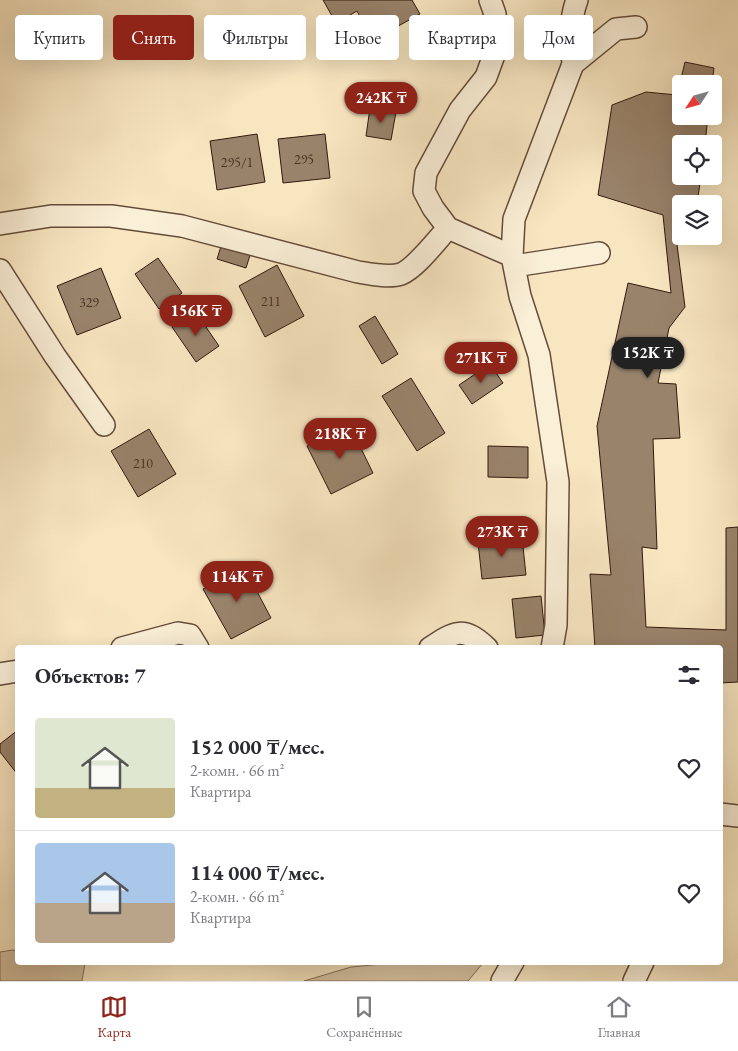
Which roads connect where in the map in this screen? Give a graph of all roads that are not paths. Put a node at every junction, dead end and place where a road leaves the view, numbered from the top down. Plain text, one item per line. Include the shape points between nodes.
1 (490, 0) edge
2 (577, 0) edge
3 (636, 27) dead end
4 (573, 64) junction
5 (0, 224) edge
6 (448, 228) junction
7 (599, 253) dead end
8 (512, 261) junction
9 (0, 270) edge
10 (104, 425) dead end
11 (133, 645) edge
12 (196, 645) edge
13 (436, 645) edge
14 (484, 645) edge
15 (552, 645) edge
16 (15, 672) edge
17 (0, 674) edge
18 (723, 814) edge
19 (738, 816) edge
20 (511, 965) edge
21 (642, 965) edge
22 (502, 981) edge
23 (634, 981) edge

1 - 6 street via 498,44 486,77 460,110 426,173 424,191
2 - 4 street via 572,12 570,39
3 - 4 street via 616,29
4 - 8 street via 514,219
5 - 6 street via 51,216 120,218 182,226 348,270 379,275 400,274
6 - 8 street
7 - 8 street
8 - 15 street via 539,355 558,482 556,624
9 - 10 street
11 - 12 street via 178,633 190,635
13 - 14 street via 460,632 473,634
16 - 17 street
18 - 19 street
20 - 22 street
21 - 23 street

